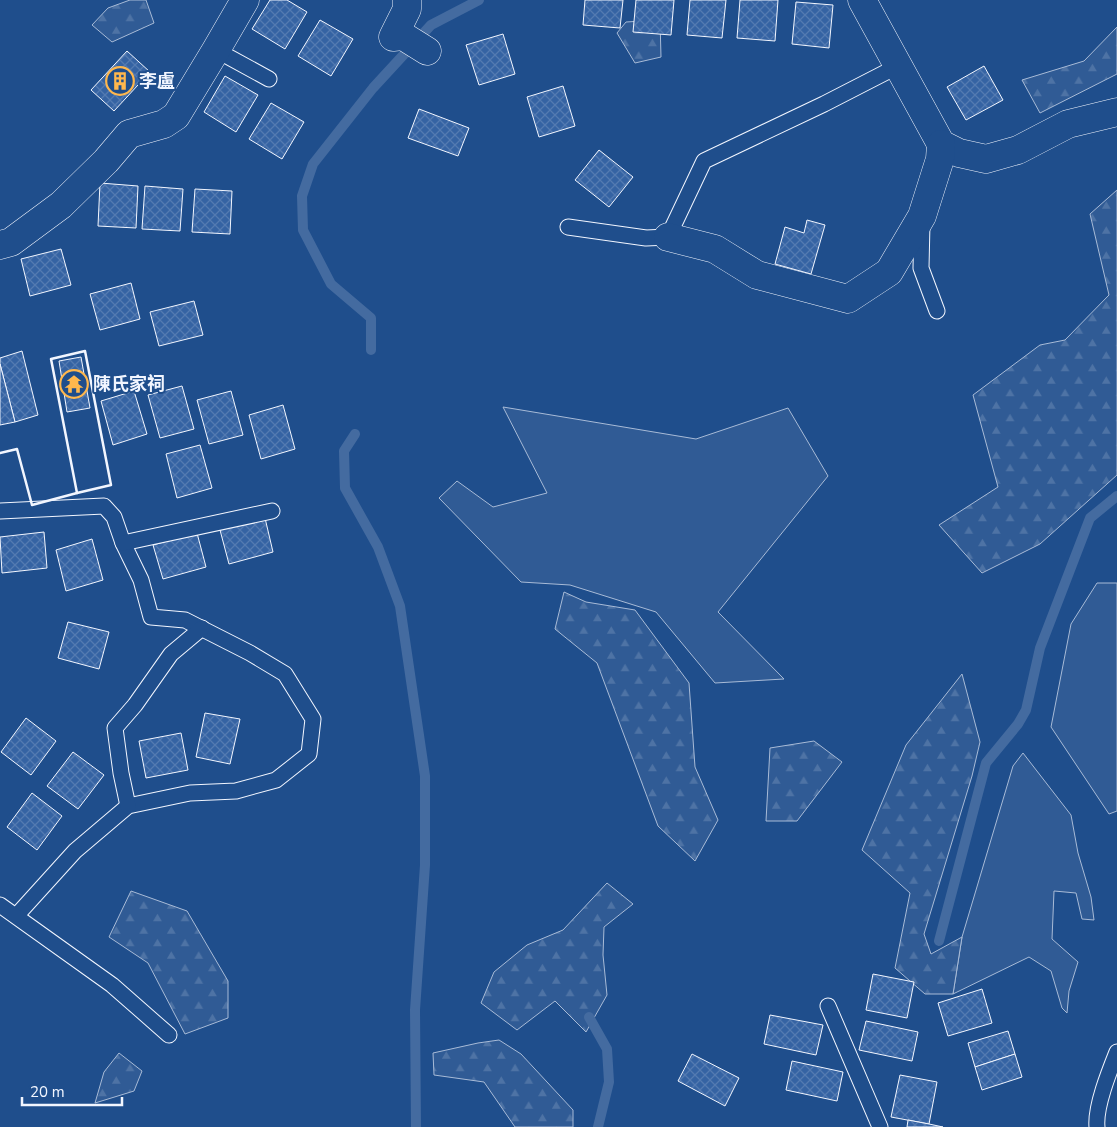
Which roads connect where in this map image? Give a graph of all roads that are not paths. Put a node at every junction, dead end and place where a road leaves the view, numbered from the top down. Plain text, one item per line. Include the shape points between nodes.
1 (245, 0) edge
2 (407, 0) edge
3 (862, 0) edge
4 (216, 50) junction
5 (427, 51) dead end
6 (898, 66) junction
7 (269, 79) dead end
8 (1117, 112) edge
9 (941, 144) junction
10 (922, 216) junction
11 (568, 227) dead end
12 (668, 237) junction
13 (0, 245) edge
14 (937, 311) dead end
15 (0, 511) edge
16 (272, 511) dead end
17 (123, 543) junction
18 (202, 628) junction
19 (128, 806) junction
20 (0, 904) edge
21 (16, 915) junction
22 (828, 1006) dead end
23 (169, 1035) dead end
24 (1117, 1052) edge
25 (880, 1127) edge
26 (1097, 1127) edge

1 - 4 street
2 - 5 street via 407,9 393,37 403,36
3 - 6 street
4 - 7 lane
4 - 13 street via 176,116 164,124 129,134 61,205 11,242
6 - 9 street
6 - 12 lane via 704,161
8 - 9 street via 1068,124 1018,150 986,159 959,153
9 - 10 street via 940,159
10 - 12 street via 889,272 848,299 757,275 715,249
10 - 14 lane via 921,268
11 - 12 lane via 646,238
15 - 17 lane via 104,506 114,517
16 - 17 lane
17 - 18 lane via 141,580 151,617 185,620
18 - 19 lane via 171,654 135,706 115,728
18 - 19 lane via 285,674 313,719 309,754 276,780 236,791 190,793
19 - 21 lane via 76,851
20 - 21 lane
21 - 23 lane via 112,985
22 - 25 lane
24 - 26 lane via 1096,1118

